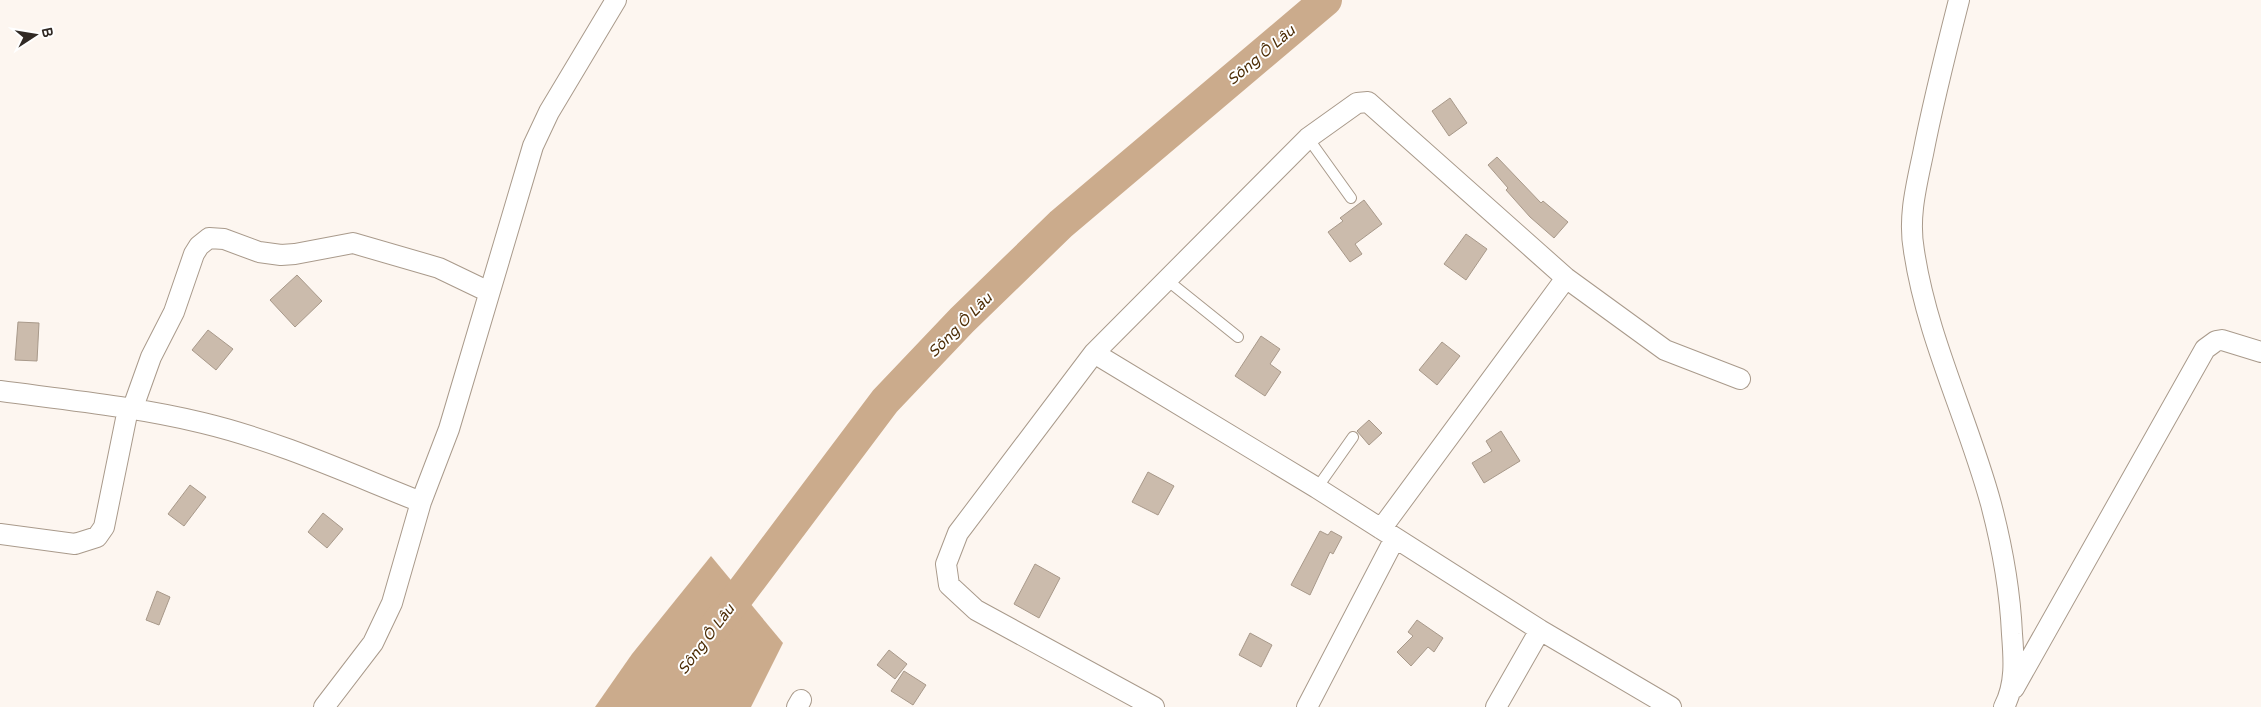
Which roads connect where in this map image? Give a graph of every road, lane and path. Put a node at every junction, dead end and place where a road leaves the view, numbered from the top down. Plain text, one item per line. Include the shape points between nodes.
1 (616, 0) edge
2 (1959, 0) edge
3 (1308, 138) junction
4 (1351, 198) dead end
5 (1566, 278) junction
6 (1167, 280) junction
7 (489, 292) junction
8 (1238, 337) dead end
9 (2261, 352) edge
10 (1094, 353) junction
11 (1740, 379) dead end
12 (0, 391) edge
13 (130, 409) junction
14 (1353, 437) dead end
15 (1317, 488) junction
16 (421, 502) junction
17 (0, 534) edge
18 (1388, 534) junction
19 (1540, 630) junction
20 (2008, 699) edge
21 (324, 707) edge
22 (1154, 707) edge
23 (1307, 707) edge
24 (1496, 707) edge
25 (1671, 707) edge

1 - 7 street via 533,146
2 - 20 street via 1935,93 1911,216 1914,251 1929,317 1990,502 2003,556 2014,656
3 - 4 lane
3 - 5 street via 1357,103 1368,102
3 - 6 street
5 - 11 street via 1665,350
5 - 18 street
6 - 8 lane
6 - 10 street
7 - 13 street via 439,268 353,242 281,255 209,238 198,246 194,254 174,312
7 - 16 street via 450,429
9 - 20 street via 2222,340 2205,349
10 - 15 street
10 - 22 street via 958,533 946,564 949,585 976,610
12 - 13 street
13 - 16 street via 242,434
13 - 17 street via 104,527 97,537 75,544
14 - 15 lane
15 - 18 street
16 - 21 street via 392,603 373,643
18 - 19 street
18 - 23 street
19 - 24 street
19 - 25 street

